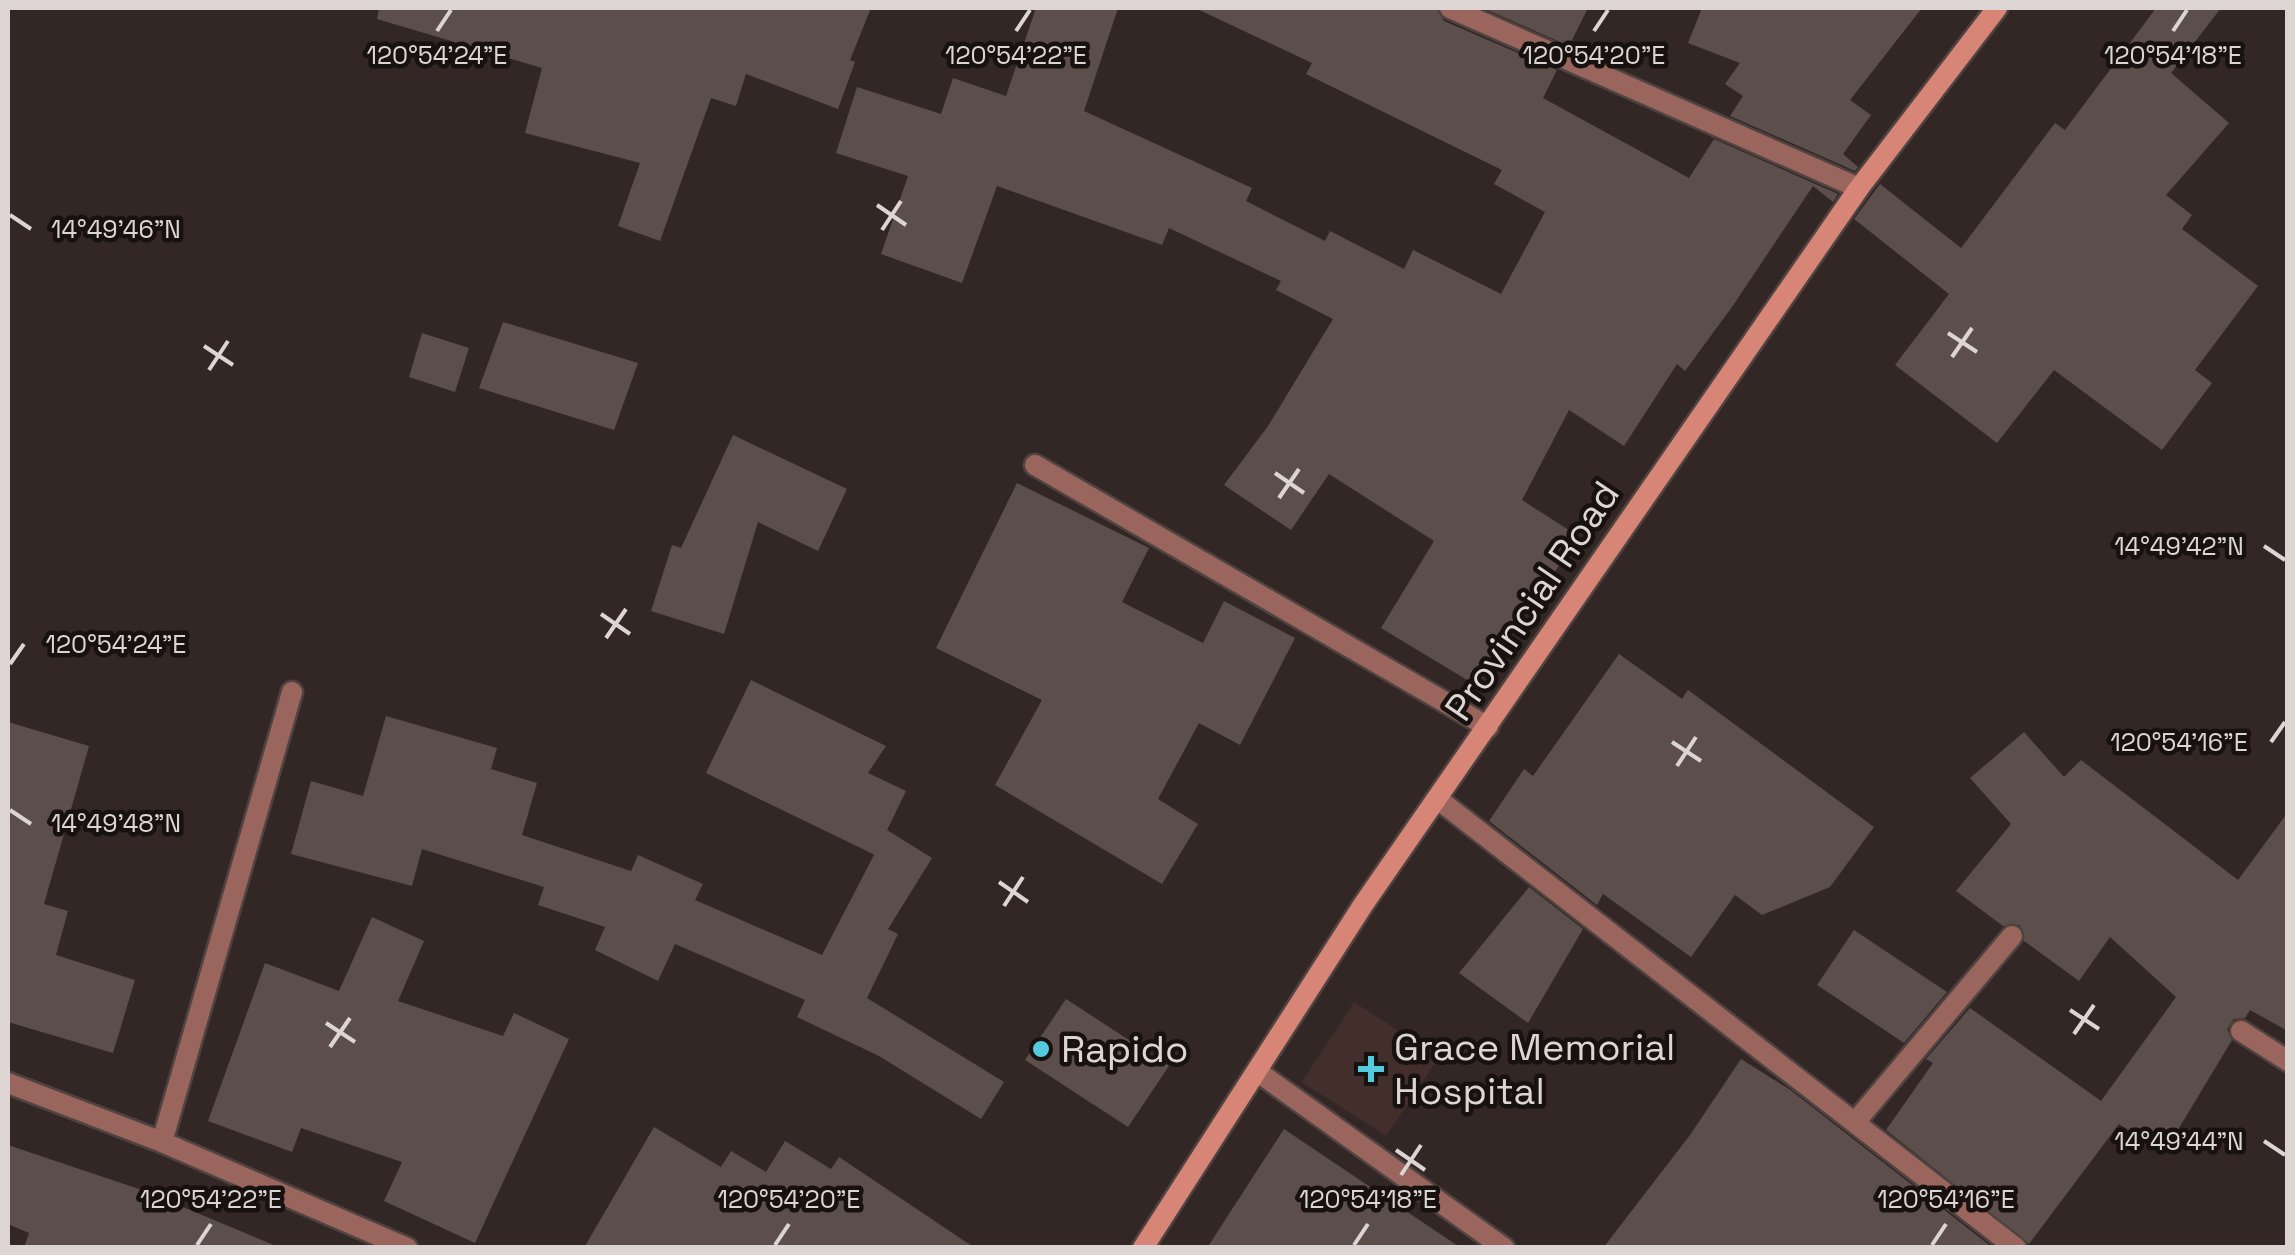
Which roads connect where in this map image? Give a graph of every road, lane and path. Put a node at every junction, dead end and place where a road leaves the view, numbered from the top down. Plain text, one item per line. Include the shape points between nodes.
1 (1450, 8) edge
2 (1997, 8) edge
3 (1859, 188) junction
4 (1034, 465) dead end
5 (292, 692) dead end
6 (1488, 726) junction
7 (1439, 800) junction
8 (2012, 936) dead end
9 (2241, 1031) dead end
10 (2288, 1061) edge
11 (1258, 1072) junction
12 (8, 1083) edge
13 (1857, 1120) junction
14 (162, 1142) junction
15 (407, 1248) edge
16 (1143, 1248) edge
17 (1504, 1248) edge
18 (2016, 1248) edge

1 - 3 street
2 - 3 main road, Provincial Road
3 - 6 main road, Provincial Road
4 - 6 street
5 - 14 street
6 - 7 main road, Provincial Road
7 - 11 main road, Provincial Road via 1363,905
7 - 13 street
8 - 13 street
9 - 10 street
11 - 16 main road, Provincial Road
11 - 17 street
12 - 14 street
13 - 18 street
14 - 15 street

